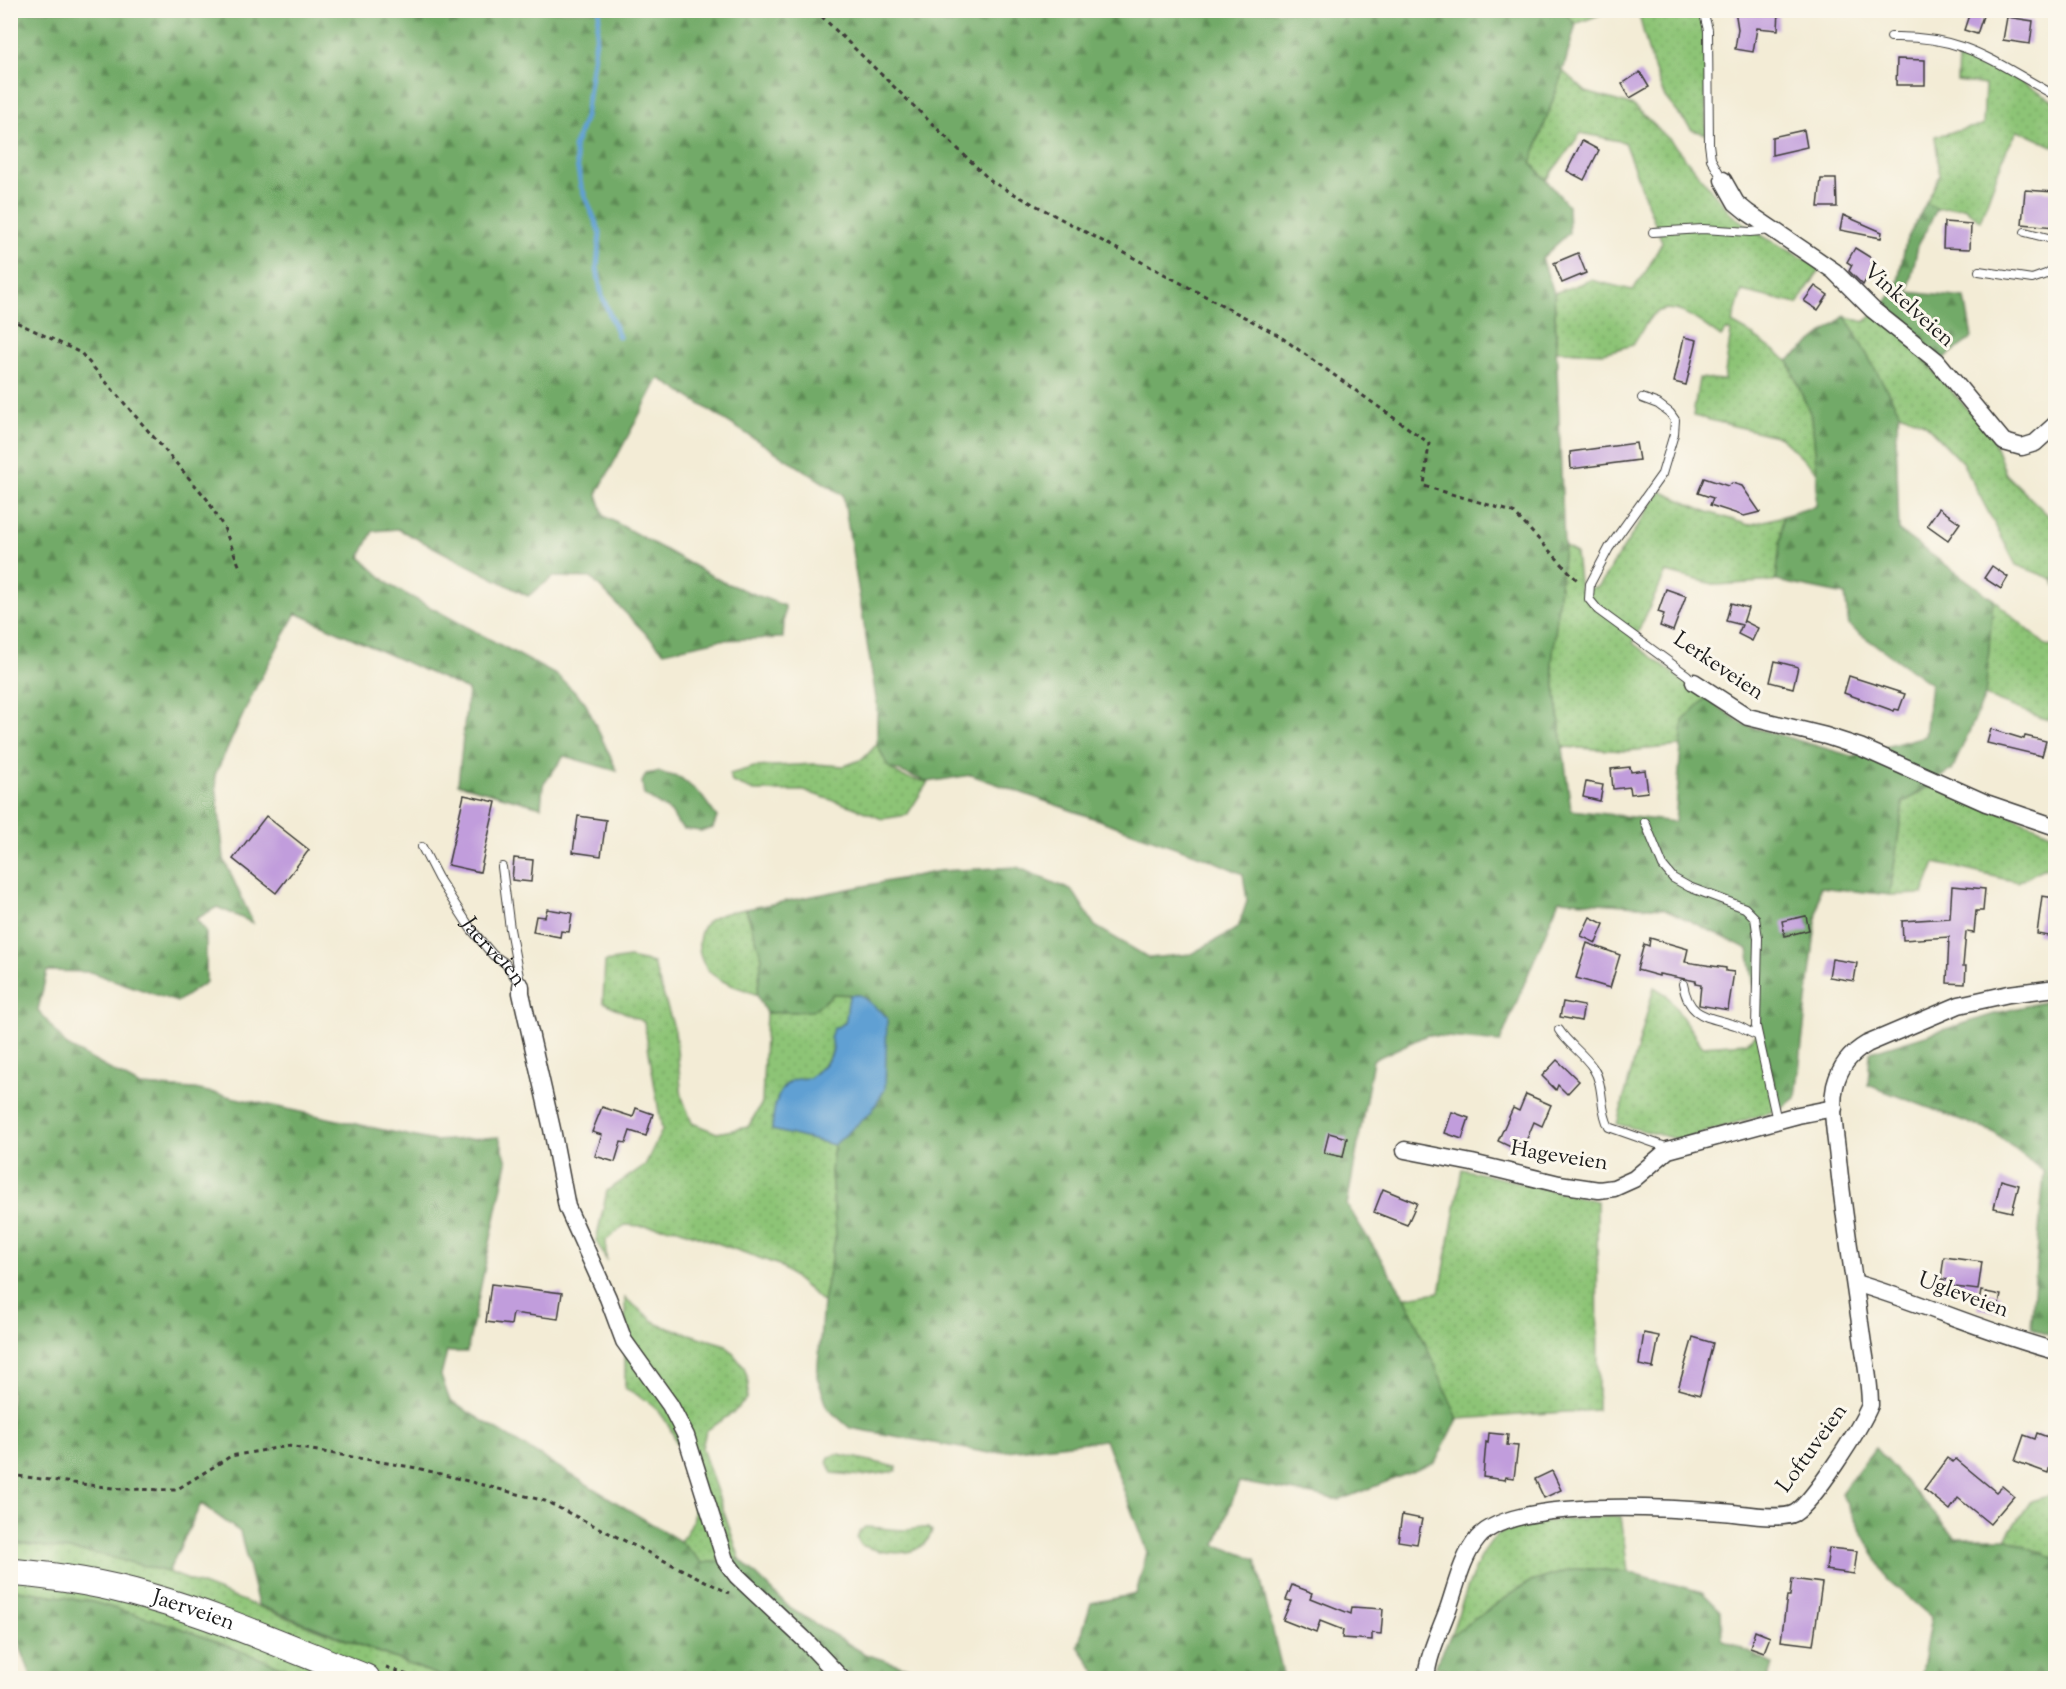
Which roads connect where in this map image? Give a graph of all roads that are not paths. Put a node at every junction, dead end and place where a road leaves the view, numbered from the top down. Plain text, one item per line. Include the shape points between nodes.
1 (1705, 18) dead end
2 (1891, 37) dead end
3 (2055, 96) edge
4 (1722, 180) joint
5 (1773, 230) junction
6 (1653, 232) dead end
7 (2025, 232) dead end
8 (2055, 240) edge
9 (2055, 267) edge
10 (1979, 271) dead end
11 (1642, 398) dead end
12 (2055, 423) edge
13 (1694, 682) joint
14 (1645, 822) dead end
15 (2055, 828) edge
16 (422, 847) dead end
17 (502, 867) dead end
18 (1683, 984) dead end
19 (521, 986) junction
20 (2055, 988) edge
21 (1559, 1030) dead end
22 (1757, 1035) junction
23 (1834, 1108) junction
24 (1778, 1121) junction
25 (1405, 1150) dead end
26 (1668, 1150) junction
27 (1855, 1283) junction
28 (2055, 1351) edge
29 (10, 1572) edge
30 (366, 1678) edge
31 (841, 1678) edge
32 (1426, 1678) edge

1 - 4 lane via 1709,144 1711,159
2 - 3 lane via 1918,37 1964,46
4 - 5 street, Vinkelveien via 1736,203
5 - 6 lane
5 - 12 street, Vinkelveien via 1834,270 1873,310 1937,361 2004,442 2022,447 2035,443
7 - 8 lane
9 - 10 lane via 2032,279
11 - 13 lane, Lerkeveien via 1663,407 1676,425 1662,474 1609,548 1592,578 1589,599 1598,610
13 - 15 street, Lerkeveien via 1748,717 1860,747 1986,803
14 - 22 lane via 1663,866 1673,878 1745,908 1755,918
16 - 19 lane, Jaerveien via 471,929 505,963
17 - 19 lane, Jaerveien
18 - 22 lane via 1690,1007 1701,1015
19 - 31 street via 567,1207 624,1341 670,1405 686,1436 721,1552 737,1576
20 - 23 street, Loftuveien via 1959,1005 1867,1044 1840,1071
21 - 26 lane via 1593,1068 1601,1086 1609,1127
22 - 24 lane
23 - 24 street, Hageveien
23 - 27 street, Loftuveien via 1843,1210
24 - 26 street, Hageveien
25 - 26 street, Hageveien via 1599,1190 1634,1179
27 - 28 street, Ugleveien
27 - 32 street, Loftuveien via 1870,1406 1863,1422 1800,1508 1790,1515 1778,1516 1612,1507 1549,1513 1491,1528 1478,1538 1467,1558
29 - 30 main road, Jaerveien via 68,1579 146,1596

